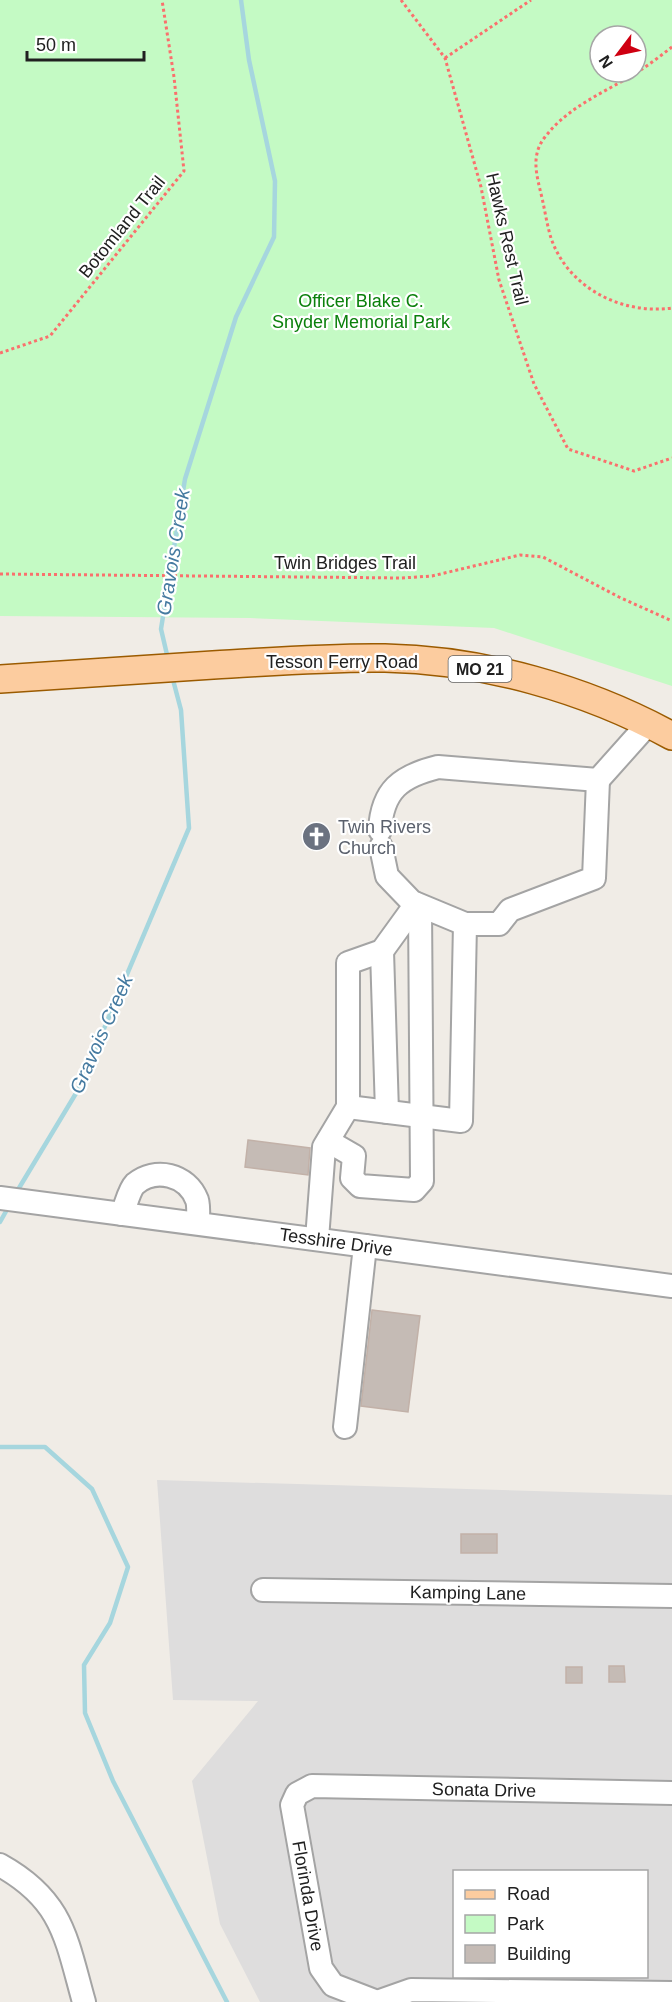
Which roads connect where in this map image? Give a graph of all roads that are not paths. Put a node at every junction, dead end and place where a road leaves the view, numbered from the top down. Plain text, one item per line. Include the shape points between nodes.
1 (0, 679) edge
2 (648, 724) junction
3 (672, 736) edge
4 (598, 780) junction
5 (416, 904) junction
6 (465, 924) junction
7 (382, 951) junction
8 (348, 1107) junction
9 (387, 1112) junction
10 (423, 1116) junction
11 (328, 1141) junction
12 (0, 1197) edge
13 (122, 1214) junction
14 (198, 1223) junction
15 (317, 1239) junction
16 (365, 1246) junction
17 (672, 1286) edge
18 (345, 1426) dead end
19 (263, 1590) dead end
20 (672, 1596) edge
21 (672, 1793) edge
22 (297, 1794) joint
23 (0, 1865) edge
24 (672, 1993) edge
25 (84, 2002) edge
26 (377, 2002) edge

1 - 2 main road, Tesson Ferry Road / MO 21 via 387,658 476,668 548,685
2 - 3 main road, Tesson Ferry Road / MO 21
2 - 4 street
4 - 5 street via 438,767 412,773 392,789 381,813 380,839 387,876
4 - 6 street via 594,878 510,910 499,924
5 - 6 street
5 - 7 street
5 - 10 street
6 - 10 street via 461,1121
7 - 8 street via 348,963
7 - 9 street
8 - 9 street
8 - 11 street
9 - 10 street
10 - 11 street via 422,1181 414,1190 360,1186 352,1178 354,1156
11 - 15 street via 324,1147
12 - 13 street, Tesshire Drive
13 - 14 street, Tesshire Drive
13 - 14 street via 134,1185 163,1172 184,1183 197,1200
14 - 15 street, Tesshire Drive
15 - 16 street, Tesshire Drive
16 - 17 street, Tesshire Drive
16 - 18 street
19 - 20 street, Kamping Lane
21 - 22 street, Sonata Drive via 312,1786
22 - 26 street, Florinda Drive via 292,1805 321,1968 333,1985
23 - 25 street via 26,1880 62,1926
24 - 26 street via 411,1990

